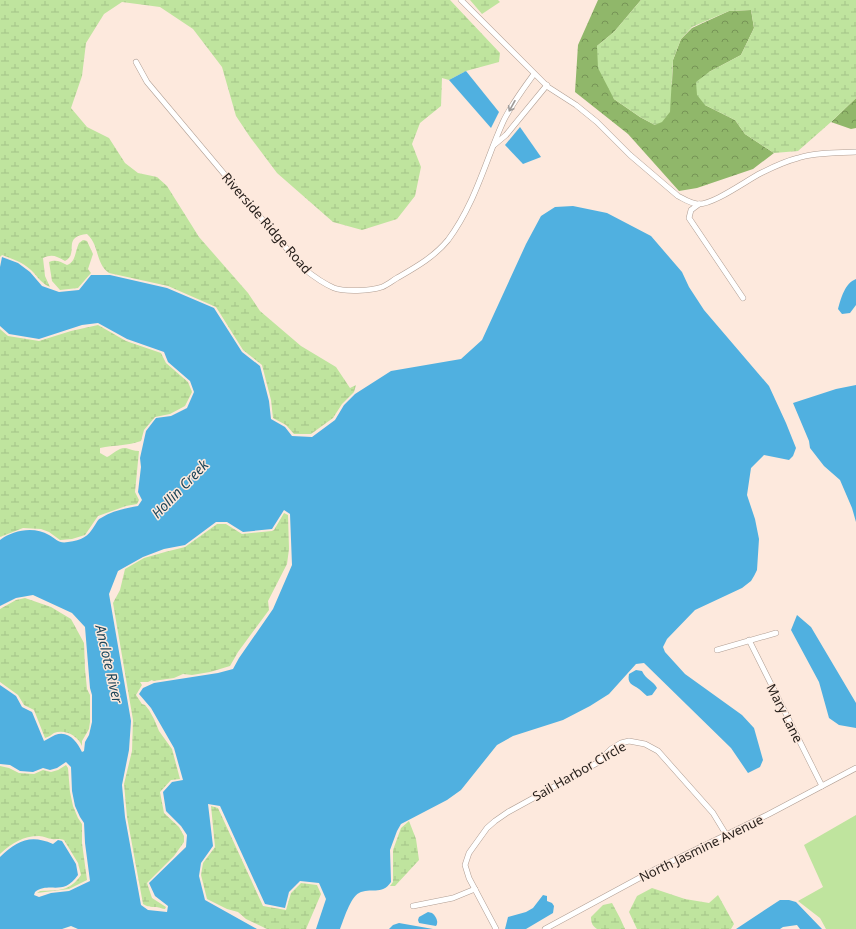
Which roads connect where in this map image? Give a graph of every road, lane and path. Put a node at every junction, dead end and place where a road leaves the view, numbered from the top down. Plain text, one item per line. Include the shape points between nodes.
1 (460, 0) edge
2 (136, 62) dead end
3 (534, 74) junction
4 (547, 85) junction
5 (493, 146) junction
6 (856, 152) edge
7 (699, 204) junction
8 (743, 298) dead end
9 (776, 633) dead end
10 (749, 640) junction
11 (717, 650) dead end
12 (856, 768) edge
13 (822, 786) junction
14 (727, 836) junction
15 (476, 890) junction
16 (413, 906) dead end
17 (496, 929) edge
18 (545, 929) edge

1 - 3 street
2 - 5 street, Riverside Ridge Road via 147,82 303,268 320,281 336,288 357,291 381,287 425,262 447,241 464,216
3 - 4 street
3 -> 5 street, Riverside Ridge Road via 503,122
4 - 5 street, Riverside Ridge Road via 506,135
4 - 7 street via 597,122 678,196
6 - 7 street via 798,158 760,173 718,198
7 - 8 street via 691,210 689,218
9 - 10 street
10 - 11 street
10 - 13 street, Mary Lane
12 - 13 street, North Jasmine Avenue
13 - 14 street, North Jasmine Avenue
14 - 15 street, Sail Harbor Circle via 713,813 658,751 645,744 629,741 611,749 597,763 508,812 487,828 469,853 465,865
14 - 18 street, North Jasmine Avenue via 693,850
15 - 16 street via 453,898
15 - 17 street, Sail Harbor Circle

